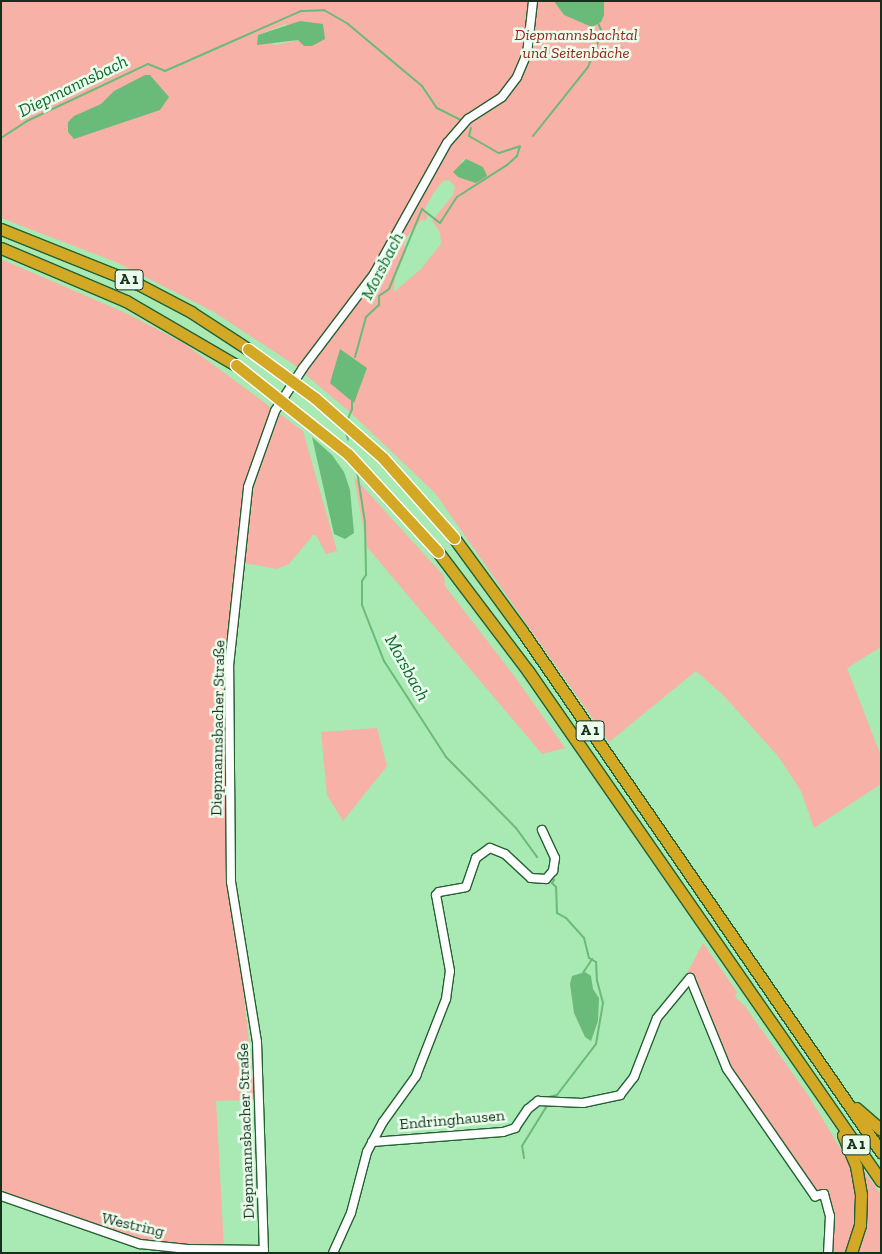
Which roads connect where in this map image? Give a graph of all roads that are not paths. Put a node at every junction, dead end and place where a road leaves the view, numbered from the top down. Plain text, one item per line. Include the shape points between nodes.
1 (533, 1) edge
2 (1, 228) edge
3 (1, 248) edge
4 (542, 830) dead end
5 (839, 1092) junction
6 (831, 1108) junction
7 (881, 1130) edge
8 (372, 1142) junction
9 (881, 1152) edge
10 (881, 1181) edge
11 (1, 1196) edge
12 (264, 1251) edge
13 (334, 1253) edge
14 (828, 1253) edge
15 (851, 1253) edge

1 - 12 street, Diepmannsbacher Straße via 527,54 517,77 502,97 473,115 456,132 374,274 302,368 275,411 248,487 229,666 231,882 257,1042
2 - 5 highway, A 1, bridge via 138,284 191,312 248,348 316,398 383,458 454,538 522,631
3 - 6 highway, A 1, bridge via 126,301 236,365 348,454 438,552 528,671
4 - 8 street, Endringhausen via 555,858 553,870 546,879 530,878 505,854 490,848 476,858 466,888 436,895 450,971 446,999 416,1076
5 - 7 highway
5 - 9 highway, A 1
6 - 10 highway, A 1
6 - 15 highway via 854,1159 861,1190 860,1225
8 - 13 street via 348,1220
8 - 14 street, Endringhausen via 503,1132 515,1128 538,1101 588,1103 616,1097 630,1087 657,1018 690,978 727,1069 815,1196 824,1194 830,1216
11 - 12 street, Westring via 96,1231 149,1246

